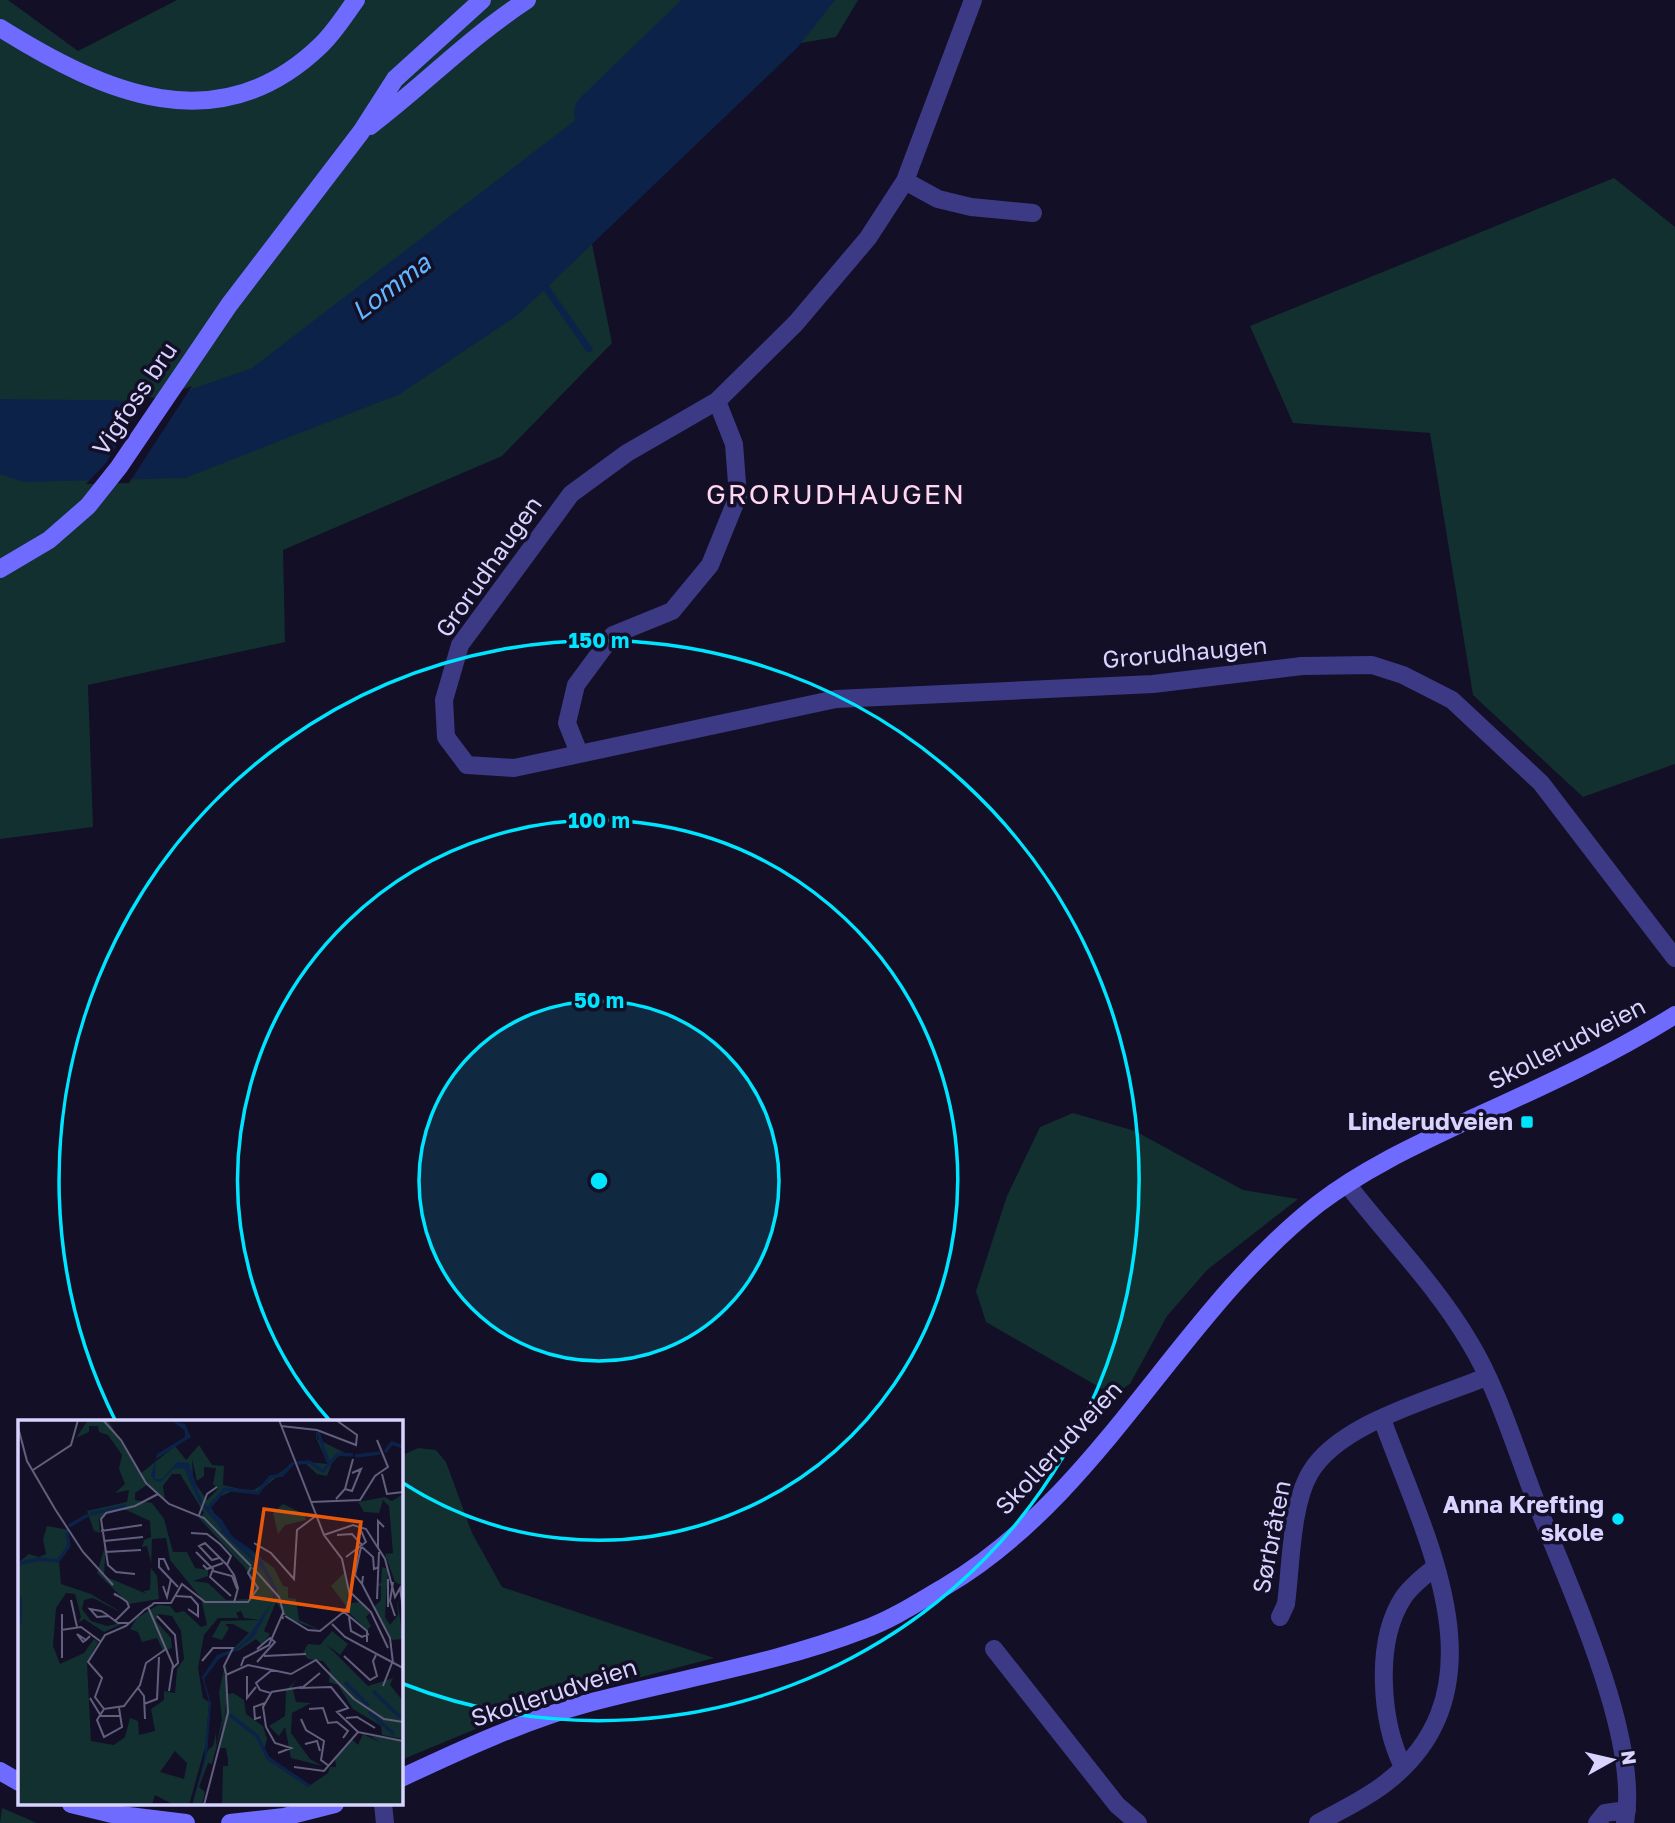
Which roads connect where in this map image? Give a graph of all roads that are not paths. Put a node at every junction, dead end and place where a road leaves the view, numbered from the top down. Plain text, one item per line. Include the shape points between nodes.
1 (356, 0) edge
2 (482, 0) edge
3 (527, 0) edge
4 (973, 0) edge
5 (0, 29) edge
6 (361, 132) junction
7 (905, 181) junction
8 (1033, 213) dead end
9 (717, 401) junction
10 (0, 569) edge
11 (579, 754) junction
12 (1675, 958) edge
13 (1675, 1015) edge
14 (1347, 1184) junction
15 (1486, 1377) junction
16 (1382, 1419) junction
17 (1434, 1568) junction
18 (1280, 1617) dead end
19 (994, 1649) dead end
20 (1402, 1767) junction
21 (0, 1771) edge
22 (402, 1778) edge
23 (18, 1781) edge
24 (79, 1806) edge
25 (327, 1806) edge
26 (1626, 1816) edge
27 (186, 1823) edge
28 (230, 1823) edge
29 (1138, 1823) edge
30 (1318, 1823) edge
31 (1597, 1823) edge

1 - 5 street via 321,45 292,70 241,95 214,102 156,99 97,81
2 - 6 street via 395,79
3 - 6 street via 497,19
4 - 7 street, Grorudhaugen
6 - 10 street, Vigfoss bru via 229,305 119,467 77,517
7 - 8 street via 938,199
7 - 9 street, Grorudhaugen via 868,238 805,313
9 - 11 street via 734,444 738,496 710,565 672,611 613,635 576,685 567,723
9 - 11 street, Grorudhaugen via 627,453 571,494 460,645 443,700 446,737 467,765 514,768
11 - 12 street, Grorudhaugen via 836,699 1153,684 1302,666 1372,665 1452,700 1541,783
13 - 14 street, Skollerudveien via 1595,1062 1409,1147
14 - 15 street via 1446,1304
14 - 22 street, Skollerudveien via 1279,1238 1231,1288 1041,1510 951,1583 869,1628 536,1719
15 - 16 street, Sørbråten
15 - 26 street via 1609,1694 1627,1778
16 - 17 street
16 - 18 street, Sørbråten via 1339,1440 1309,1474 1299,1502 1286,1604
17 - 20 street via 1446,1601 1450,1632 1446,1700 1431,1733
17 - 20 street via 1403,1599 1392,1622 1385,1708 1391,1743
19 - 29 street via 1117,1805
20 - 30 street via 1388,1782
21 - 23 street
24 - 27 street
25 - 28 street
26 - 31 street via 1605,1813

